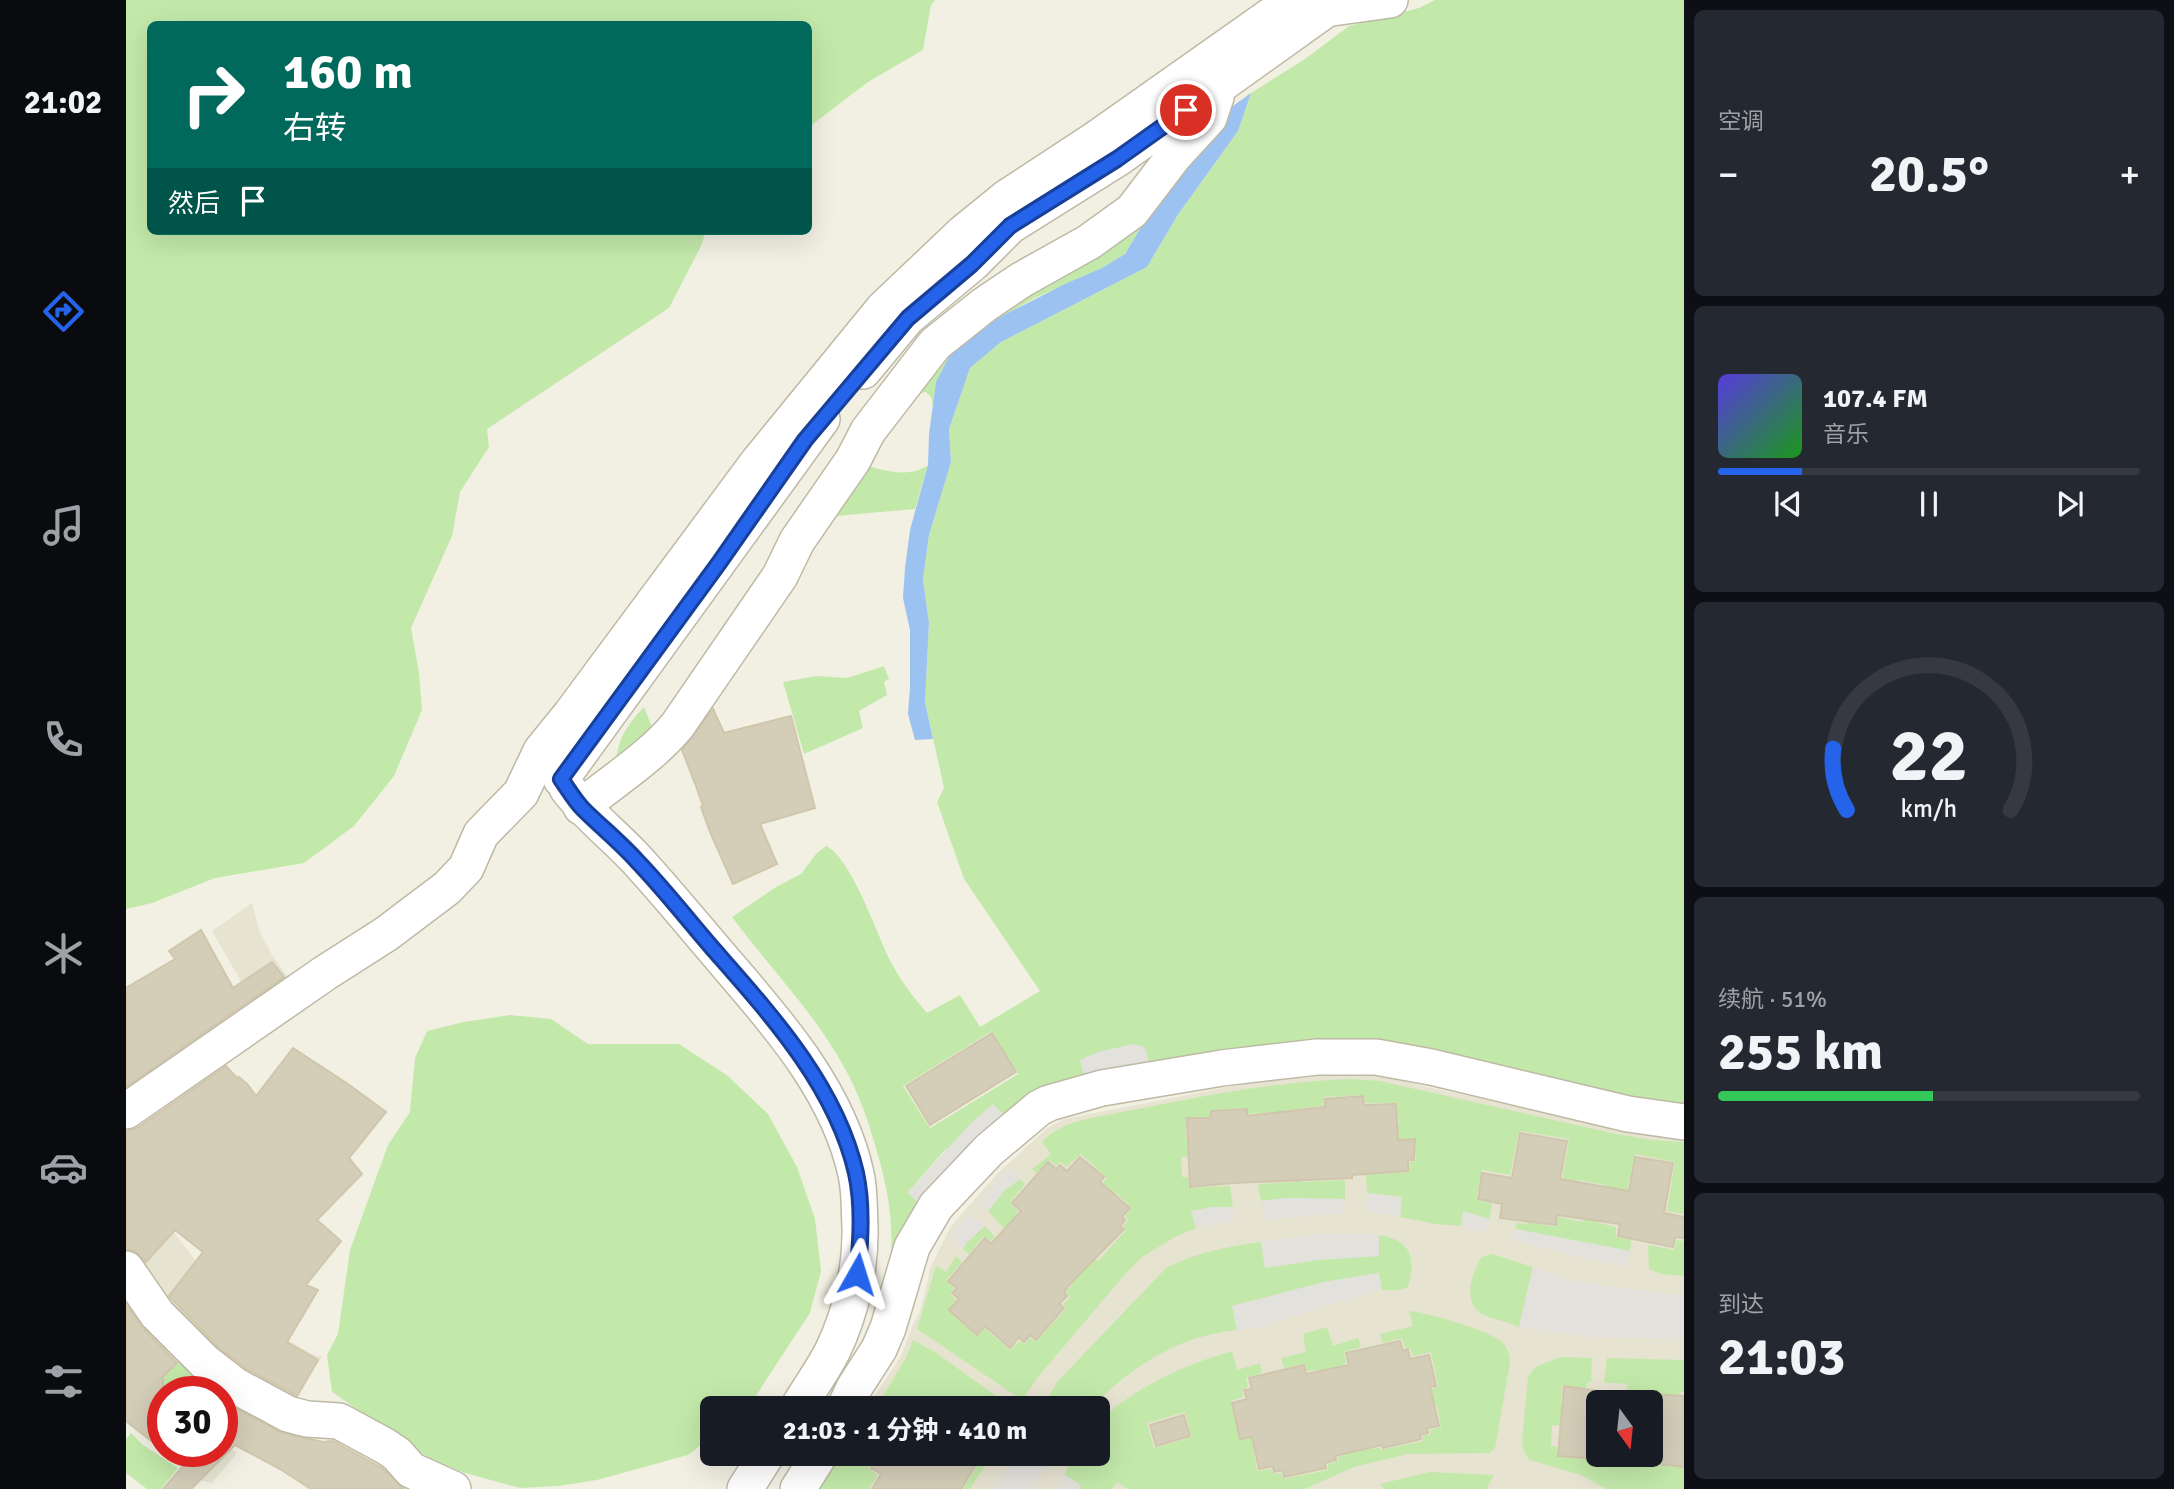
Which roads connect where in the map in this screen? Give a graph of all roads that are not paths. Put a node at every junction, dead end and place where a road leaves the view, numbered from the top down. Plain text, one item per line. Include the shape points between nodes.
1 (1390, 0) edge
2 (1319, 3) edge
3 (1220, 87) junction
4 (541, 751) junction
5 (561, 779) junction
6 (581, 807) junction
7 (126, 1111) edge
8 (1684, 1122) edge
9 (126, 1269) edge
10 (805, 1396) edge
11 (850, 1396) edge
12 (759, 1466) edge
13 (813, 1466) edge
14 (453, 1489) edge
15 (745, 1489) edge
16 (799, 1489) edge

1 - 2 street
2 - 3 street
2 - 4 street via 1006,198 883,309 758,462
3 - 5 street via 1010,226 908,318 805,440
3 - 6 street via 1209,118 1132,211 1089,242 1021,280 935,344 868,431 797,541 780,576 677,726
4 - 5 street
4 - 7 street via 521,793 481,834 466,869 447,888
5 - 6 street
6 - 10 street via 636,859 781,1028 824,1095 850,1153 859,1191 857,1274 833,1350
8 - 11 street via 1629,1114 1376,1057 1317,1057 1222,1068 1102,1088 1049,1103 989,1150 936,1206 912,1248 888,1328
9 - 14 street via 157,1314 236,1386 288,1414 338,1421 386,1446 411,1470
12 - 15 street
13 - 16 street

